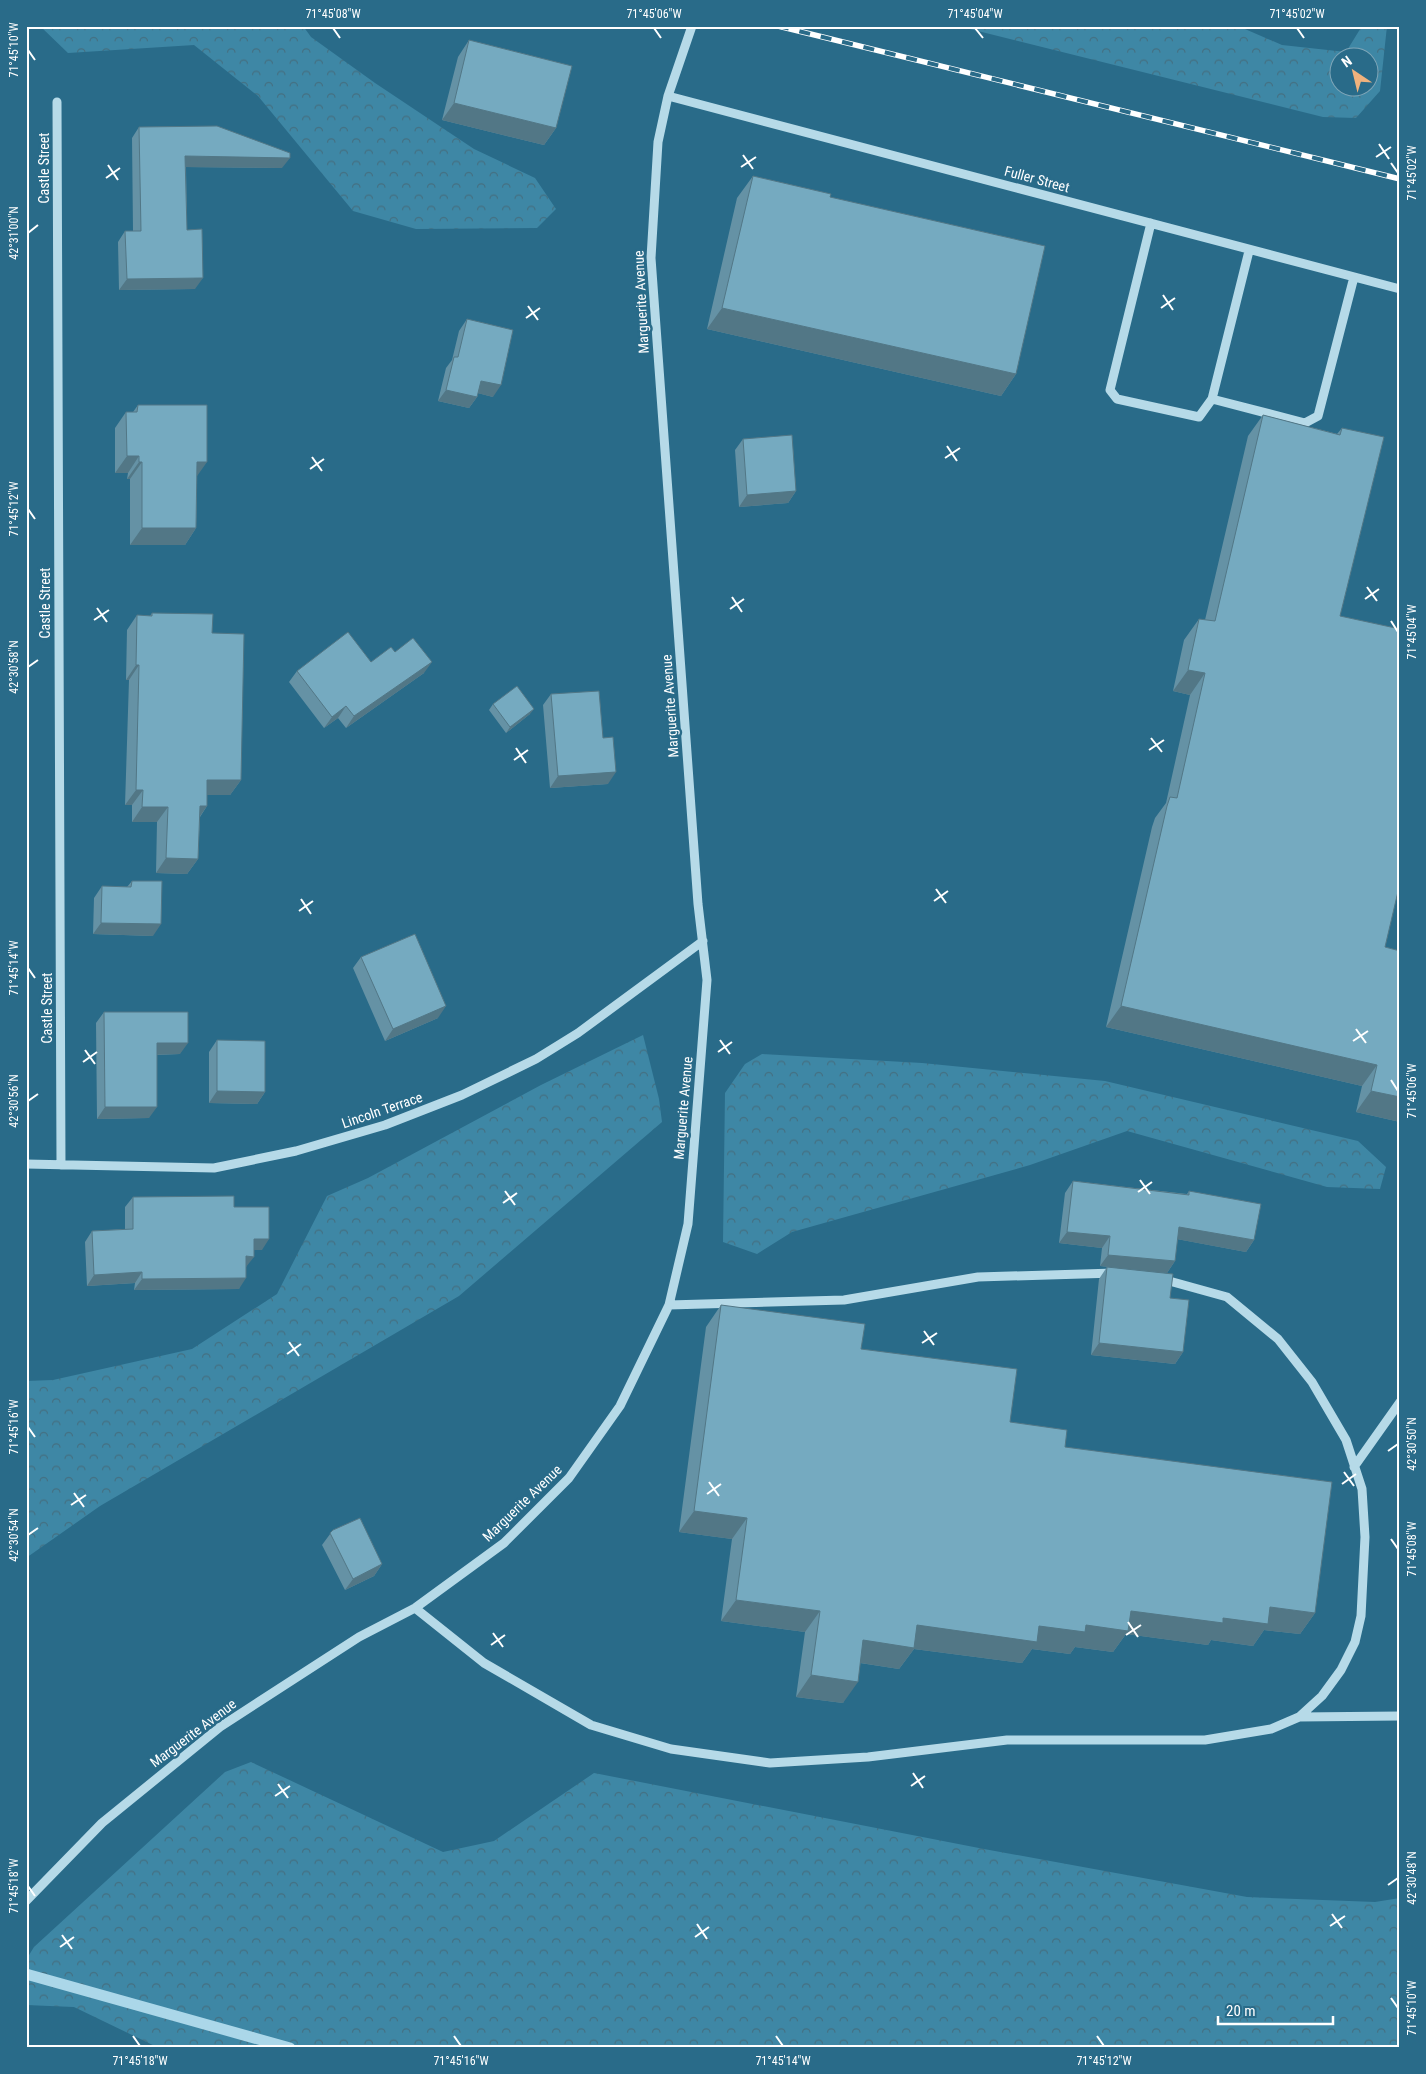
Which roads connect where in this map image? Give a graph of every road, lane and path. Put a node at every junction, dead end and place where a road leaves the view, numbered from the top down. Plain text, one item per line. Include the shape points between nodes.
1 (692, 26) edge
2 (668, 96) junction
3 (57, 102) dead end
4 (1151, 224) junction
5 (1248, 250) junction
6 (1354, 277) junction
7 (1400, 289) edge
8 (1212, 399) junction
9 (703, 941) junction
10 (26, 1164) edge
11 (61, 1165) junction
12 (1127, 1274) edge
13 (1155, 1278) edge
14 (669, 1305) junction
15 (1400, 1402) edge
16 (1354, 1467) junction
17 (415, 1608) junction
18 (1400, 1716) edge
19 (1299, 1717) junction
20 (26, 1901) edge

1 - 2 street, Marguerite Avenue
2 - 4 street, Fuller Street
2 - 9 street, Marguerite Avenue via 658,142 651,258
3 - 11 street, Castle Street
4 - 5 street, Fuller Street
4 - 8 street via 1110,390 1117,399 1199,417
5 - 6 street, Fuller Street
5 - 8 street
6 - 7 street, Fuller Street
6 - 8 street via 1318,416 1305,423
9 - 11 street, Lincoln Terrace via 578,1033 536,1059 462,1095 384,1125 296,1151 214,1168
9 - 14 street, Marguerite Avenue via 707,980 688,1224
10 - 11 street, Lincoln Terrace
12 - 14 street via 978,1277 844,1300
13 - 16 street via 1173,1280 1227,1297 1278,1339 1312,1382 1346,1440
14 - 17 street, Marguerite Avenue via 620,1406 569,1478 504,1544
15 - 16 street
16 - 19 street via 1362,1489 1365,1538 1362,1616 1355,1642 1341,1670 1322,1696
17 - 19 street via 484,1663 591,1725 671,1749 770,1763 868,1757 1007,1740 1205,1740 1270,1729
17 - 20 street, Marguerite Avenue via 359,1637 220,1727 102,1823
18 - 19 street

